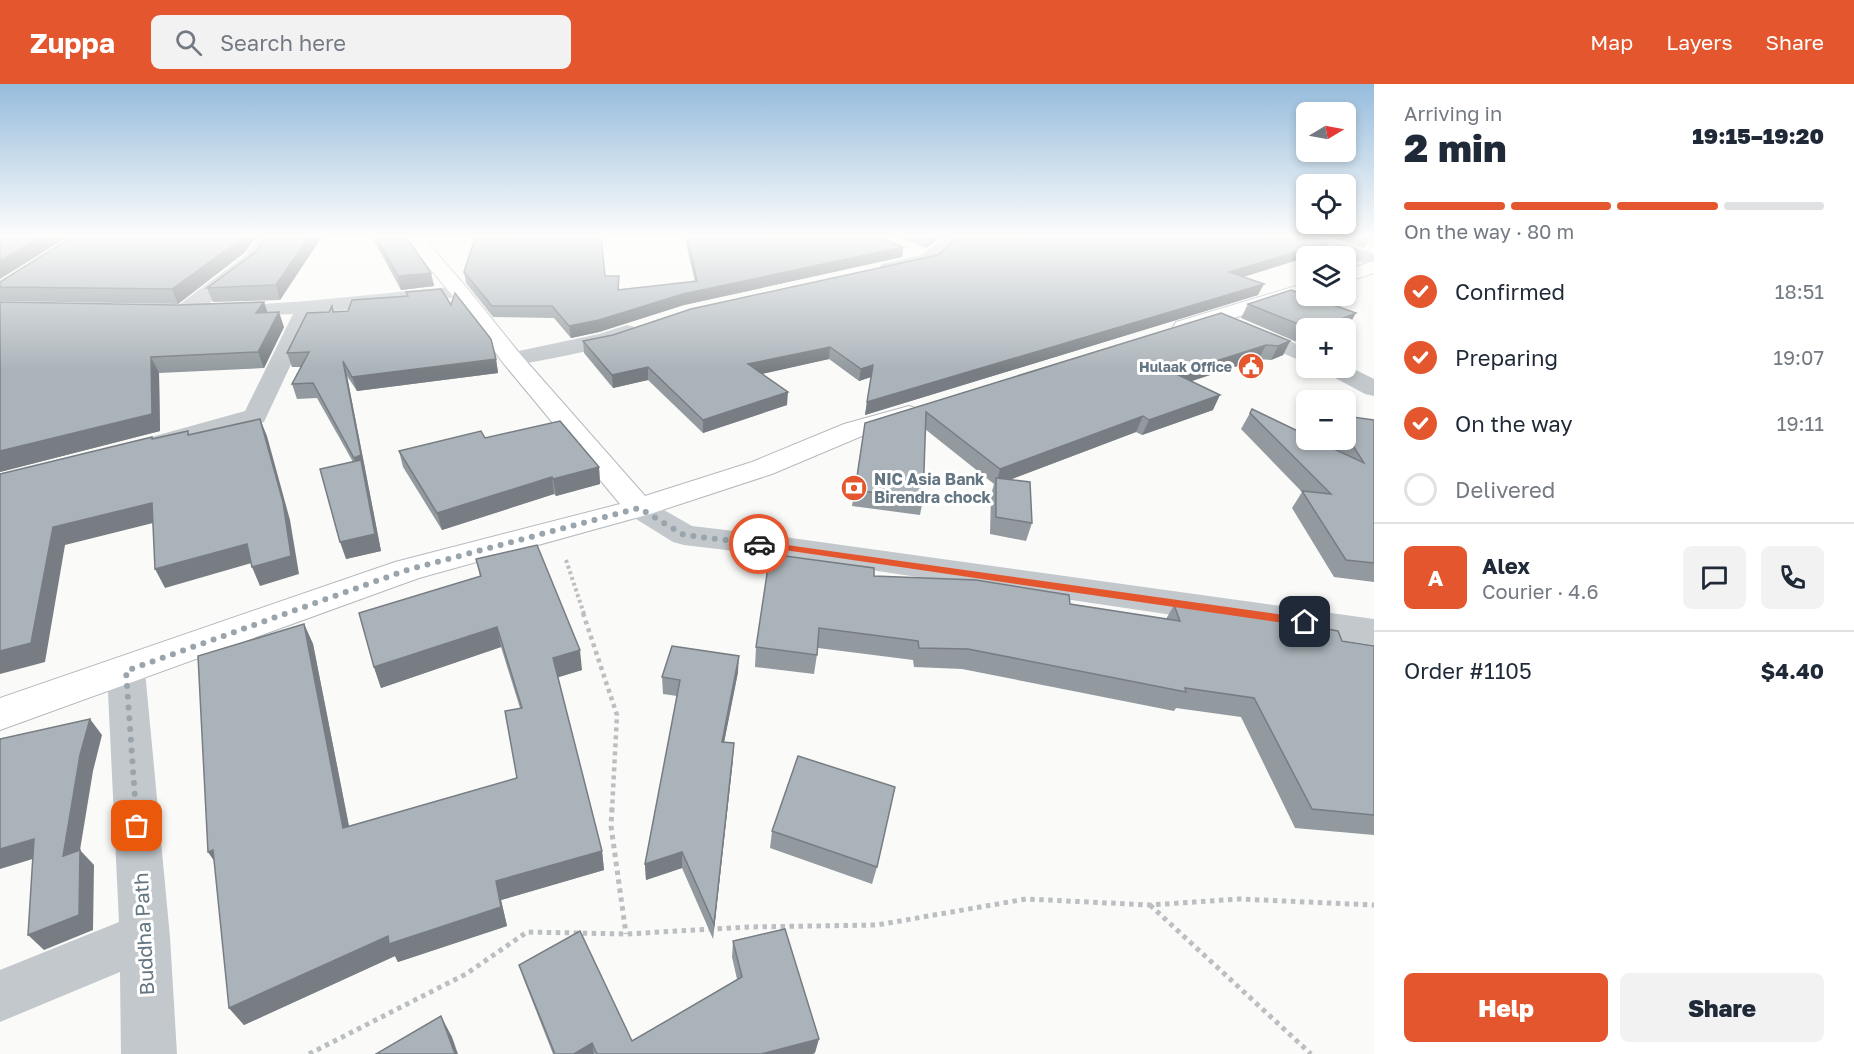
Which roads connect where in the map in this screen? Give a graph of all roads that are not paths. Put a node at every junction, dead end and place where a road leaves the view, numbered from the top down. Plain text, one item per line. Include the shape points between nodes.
1 (225, 280) edge
2 (450, 280) edge
3 (460, 292) junction
4 (1296, 292) edge
5 (307, 307) junction
6 (160, 312) edge
7 (184, 312) junction
8 (1219, 317) junction
9 (650, 324) edge
10 (1155, 335) edge
11 (1296, 352) edge
12 (512, 359) junction
13 (1353, 378) edge
14 (1374, 389) edge
15 (938, 405) edge
16 (120, 453) edge
17 (639, 508) junction
18 (1374, 632) edge
19 (126, 671) junction
20 (0, 714) edge
21 (145, 937) junction
22 (0, 996) edge
23 (149, 1054) edge

1 - 7 street
2 - 3 main road
3 - 5 street
3 - 12 main road
4 - 8 main road
5 - 7 street
5 - 16 street via 255,416
6 - 7 street
8 - 10 main road
8 - 11 street
9 - 12 street via 605,340
12 - 17 main road
13 - 14 street
15 - 17 main road via 854,430 762,468
17 - 18 street via 684,535
17 - 19 main road via 407,570
19 - 20 main road
19 - 21 street, Buddha Path
21 - 22 street
21 - 23 street, Buddha Path

